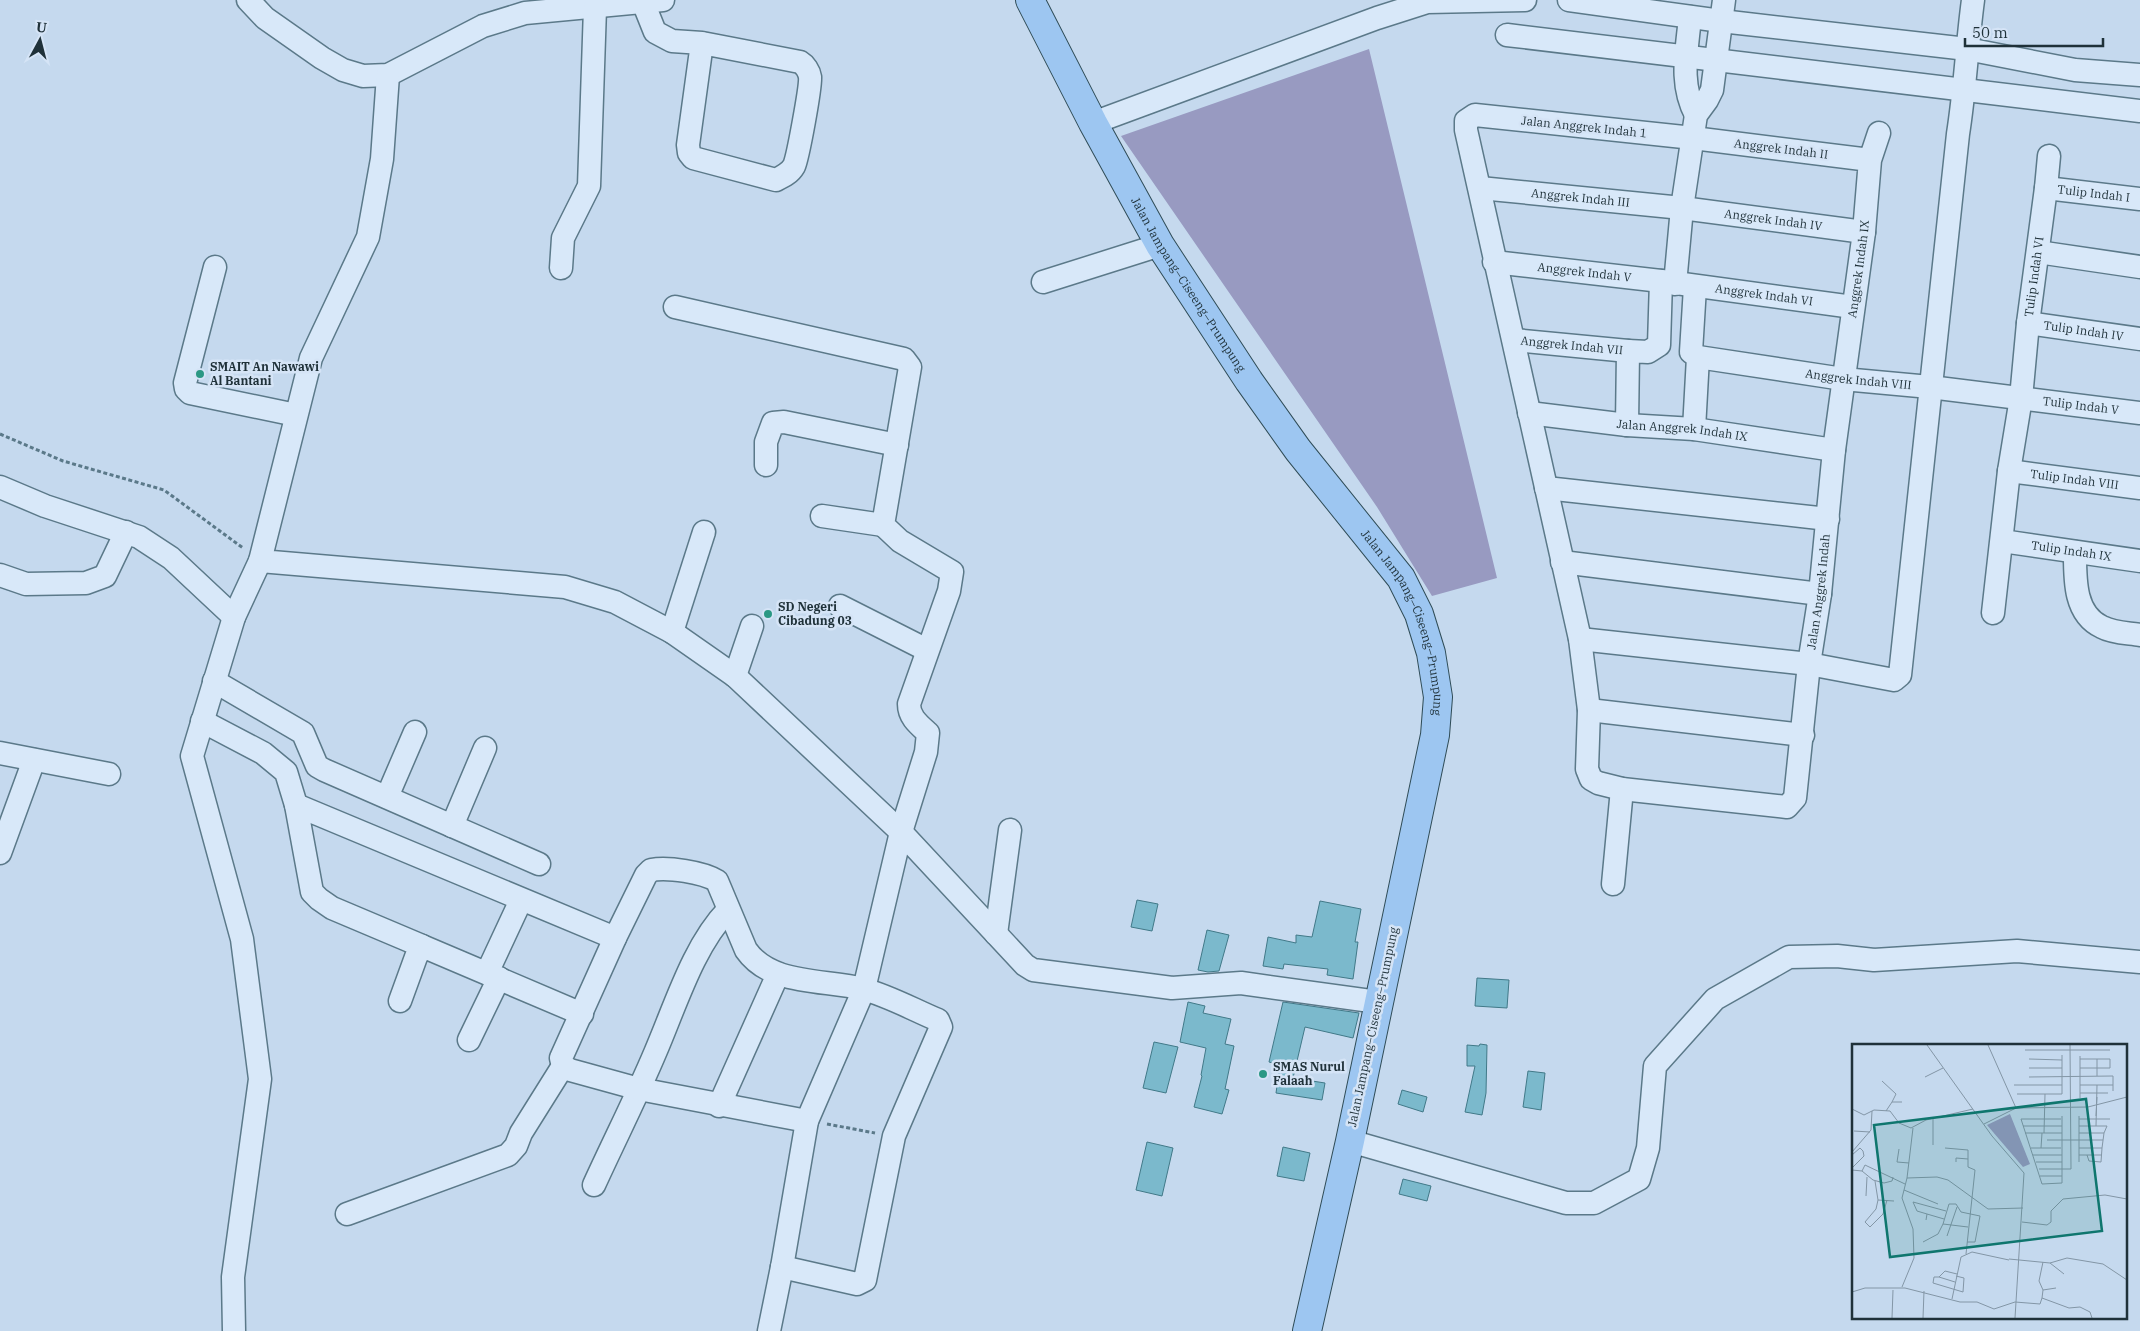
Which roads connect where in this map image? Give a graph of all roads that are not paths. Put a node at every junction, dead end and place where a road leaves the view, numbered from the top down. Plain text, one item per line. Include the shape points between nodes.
1 (248, 0) edge
2 (1030, 0) edge
3 (1525, 0) edge
4 (1569, 0) edge
5 (1973, 0) edge
6 (653, 1) edge
7 (1421, 4) edge
8 (594, 8) junction
9 (1722, 10) edge
10 (1690, 17) junction
11 (1507, 35) dead end
12 (702, 43) junction
13 (1967, 49) junction
14 (1686, 57) junction
15 (1717, 60) junction
16 (388, 75) junction
17 (2140, 75) edge
18 (1965, 90) junction
19 (2140, 111) edge
20 (1696, 115) junction
21 (1093, 123) junction
22 (1879, 133) dead end
23 (1693, 138) junction
24 (2048, 156) dead end
25 (1870, 160) junction
26 (1480, 188) junction
27 (2046, 188) junction
28 (2140, 199) edge
29 (1682, 208) junction
30 (1864, 232) junction
31 (1160, 245) junction
32 (2038, 252) junction
33 (1494, 262) junction
34 (2140, 266) edge
35 (215, 267) dead end
36 (561, 268) dead end
37 (1042, 282) dead end
38 (1677, 284) junction
39 (1853, 307) junction
40 (675, 308) dead end
41 (2028, 323) junction
42 (2140, 339) edge
43 (1514, 340) junction
44 (1628, 351) junction
45 (1698, 357) junction
46 (1843, 378) junction
47 (1930, 387) junction
48 (2021, 398) junction
49 (1530, 413) junction
50 (2140, 413) edge
51 (296, 415) junction
52 (1627, 425) junction
53 (1694, 429) junction
54 (897, 444) junction
55 (1834, 450) junction
56 (766, 465) dead end
57 (2009, 471) junction
58 (0, 487) edge
59 (1546, 488) junction
60 (2140, 488) edge
61 (822, 516) dead end
62 (1828, 519) junction
63 (882, 525) junction
64 (126, 532) junction
65 (704, 532) dead end
66 (2002, 541) junction
67 (2075, 552) junction
68 (260, 561) junction
69 (2140, 561) edge
70 (1562, 562) junction
71 (0, 575) edge
72 (1820, 594) junction
73 (840, 606) dead end
74 (1993, 613) dead end
75 (234, 617) junction
76 (752, 626) dead end
77 (672, 632) junction
78 (2140, 634) edge
79 (1580, 638) junction
80 (927, 650) junction
81 (1809, 664) junction
82 (734, 676) junction
83 (214, 681) junction
84 (1589, 710) junction
85 (202, 721) junction
86 (415, 732) dead end
87 (1803, 735) junction
88 (485, 748) dead end
89 (0, 753) edge
90 (34, 760) junction
91 (109, 774) dead end
92 (1622, 789) junction
93 (386, 797) junction
94 (296, 805) junction
95 (452, 826) junction
96 (1010, 830) dead end
97 (901, 832) junction
98 (0, 853) edge
99 (539, 864) dead end
100 (1613, 884) dead end
101 (521, 900) junction
102 (728, 910) junction
103 (996, 934) junction
104 (615, 938) junction
105 (422, 946) junction
106 (2140, 962) edge
107 (778, 974) junction
108 (493, 975) junction
109 (864, 989) junction
110 (400, 1001) dead end
111 (1378, 1002) junction
112 (582, 1014) junction
113 (469, 1040) dead end
114 (562, 1066) junction
115 (639, 1089) junction
116 (719, 1106) junction
117 (807, 1121) junction
118 (1350, 1141) junction
119 (594, 1185) dead end
120 (347, 1214) dead end
121 (782, 1267) junction
122 (234, 1331) edge
123 (769, 1331) edge
124 (1307, 1331) edge

1 - 16 street via 265,18 336,66 363,76
2 - 21 main road, Jalan Jampang–Ciseeng–Prumpung
3 - 7 street
4 - 10 street
5 - 13 street
6 - 8 street
6 - 12 street via 655,32 672,41
7 - 21 street
8 - 16 street via 525,13 483,26
8 - 36 street via 590,186 563,238
9 - 10 street
9 - 13 street
9 - 15 street
10 - 14 street
11 - 14 street
12 - 12 street via 689,153 693,158 776,180 784,176 796,160 810,81 805,65
13 - 17 street via 2075,70
13 - 18 street
14 - 15 street
14 - 20 street via 1684,76
15 - 18 street
15 - 20 street via 1712,90
16 - 51 street via 382,159 368,237 311,358
18 - 19 street
18 - 47 street
20 - 23 street
21 - 31 main road, Jalan Jampang–Ciseeng–Prumpung
22 - 25 street, Anggrek Indah IX
23 - 25 street, Anggrek Indah II
23 - 26 street, Jalan Anggrek Indah 1 via 1475,115 1466,121 1466,130
23 - 29 street
24 - 27 street, Tulip Indah VI
25 - 30 street, Anggrek Indah IX
26 - 29 street, Anggrek Indah III
26 - 33 street
27 - 28 street, Tulip Indah I
27 - 32 street, Tulip Indah VI
29 - 30 street, Anggrek Indah IV
29 - 38 street
30 - 39 street, Anggrek Indah IX
31 - 37 street
31 - 111 main road, Jalan Jampang–Ciseeng–Prumpung via 1298,450 1401,578 1419,614 1431,653 1438,698 1435,735
32 - 34 street
32 - 41 street, Tulip Indah VI
33 - 38 street, Anggrek Indah V
33 - 43 street
35 - 51 street via 186,389 190,393
38 - 39 street, Anggrek Indah VI
38 - 44 street, Anggrek Indah VII via 1659,345 1648,352
38 - 45 street via 1691,352
39 - 46 street, Anggrek Indah IX
40 - 54 street via 904,359 910,367
41 - 42 street, Tulip Indah IV
41 - 48 street, Tulip Indah VI
43 - 44 street, Anggrek Indah VII
43 - 49 street
44 - 52 street
45 - 46 street, Anggrek Indah VIII
45 - 53 street
46 - 47 street, Anggrek Indah VIII
46 - 55 street, Jalan Anggrek Indah
47 - 48 street, Anggrek Indah VIII
47 - 81 street via 1900,675 1894,680
48 - 50 street, Tulip Indah V
48 - 57 street, Tulip Indah VI
49 - 52 street, Jalan Anggrek Indah IX
49 - 59 street
51 - 68 street
52 - 53 street, Jalan Anggrek Indah IX
53 - 55 street, Jalan Anggrek Indah IX
54 - 56 street via 784,422 773,423 766,442
54 - 63 street
55 - 62 street, Jalan Anggrek Indah
57 - 60 street, Tulip Indah VIII
57 - 66 street, Tulip Indah VI
58 - 64 street via 45,506
59 - 62 street
59 - 70 street
61 - 63 street
62 - 72 street, Jalan Anggrek Indah
63 - 80 street via 900,541 952,572 949,591
64 - 71 street via 106,576 86,583 26,584
64 - 75 street via 170,558
65 - 77 street
66 - 67 street, Tulip Indah IX
66 - 74 street, Tulip Indah VI
67 - 69 street, Tulip Indah IX
67 - 78 street via 2076,590 2090,620 2112,631
68 - 75 street
68 - 77 street via 564,587 615,602
70 - 72 street
70 - 79 street
72 - 81 street, Jalan Anggrek Indah
73 - 80 street
75 - 83 street
76 - 82 street
77 - 82 street
79 - 81 street
79 - 84 street
80 - 97 street via 909,704 909,712 928,733 926,752
81 - 87 street, Jalan Anggrek Indah
82 - 97 street
83 - 85 street
83 - 93 street via 303,733 317,766
84 - 87 street
84 - 92 street via 1589,774 1598,783
85 - 94 street via 263,753 286,772
85 - 122 street via 192,756 242,940 260,1079 233,1277
86 - 93 street
87 - 92 street, Jalan Anggrek Indah via 1797,792 1787,806
88 - 95 street
89 - 90 street
90 - 91 street
90 - 98 street
92 - 100 street
93 - 95 street
94 - 101 street
94 - 105 street via 312,892 319,900
95 - 99 street
96 - 103 street
97 - 103 street
97 - 109 street
101 - 104 street
101 - 108 street
102 - 104 street via 717,881 710,877 661,868 651,870
102 - 107 street via 753,960
102 - 115 street via 716,922 701,947
103 - 111 street via 1032,970 1172,988 1241,983
104 - 112 street
105 - 108 street
105 - 110 street
106 - 118 street via 2017,951 1874,960 1837,956 1789,957 1714,999 1655,1066 1648,1148 1639,1179 1594,1203 1566,1203
107 - 109 street
107 - 116 street
108 - 112 street
108 - 113 street
109 - 117 street
109 - 121 street via 938,1020 942,1027 894,1136 865,1280 858,1284
111 - 118 main road, Jalan Jampang–Ciseeng–Prumpung
112 - 114 street via 561,1058
114 - 115 street
114 - 120 street via 508,1155
115 - 116 street
115 - 119 street
116 - 117 street
117 - 121 street
118 - 124 main road, Jalan Jampang–Ciseeng–Prumpung
121 - 123 street

